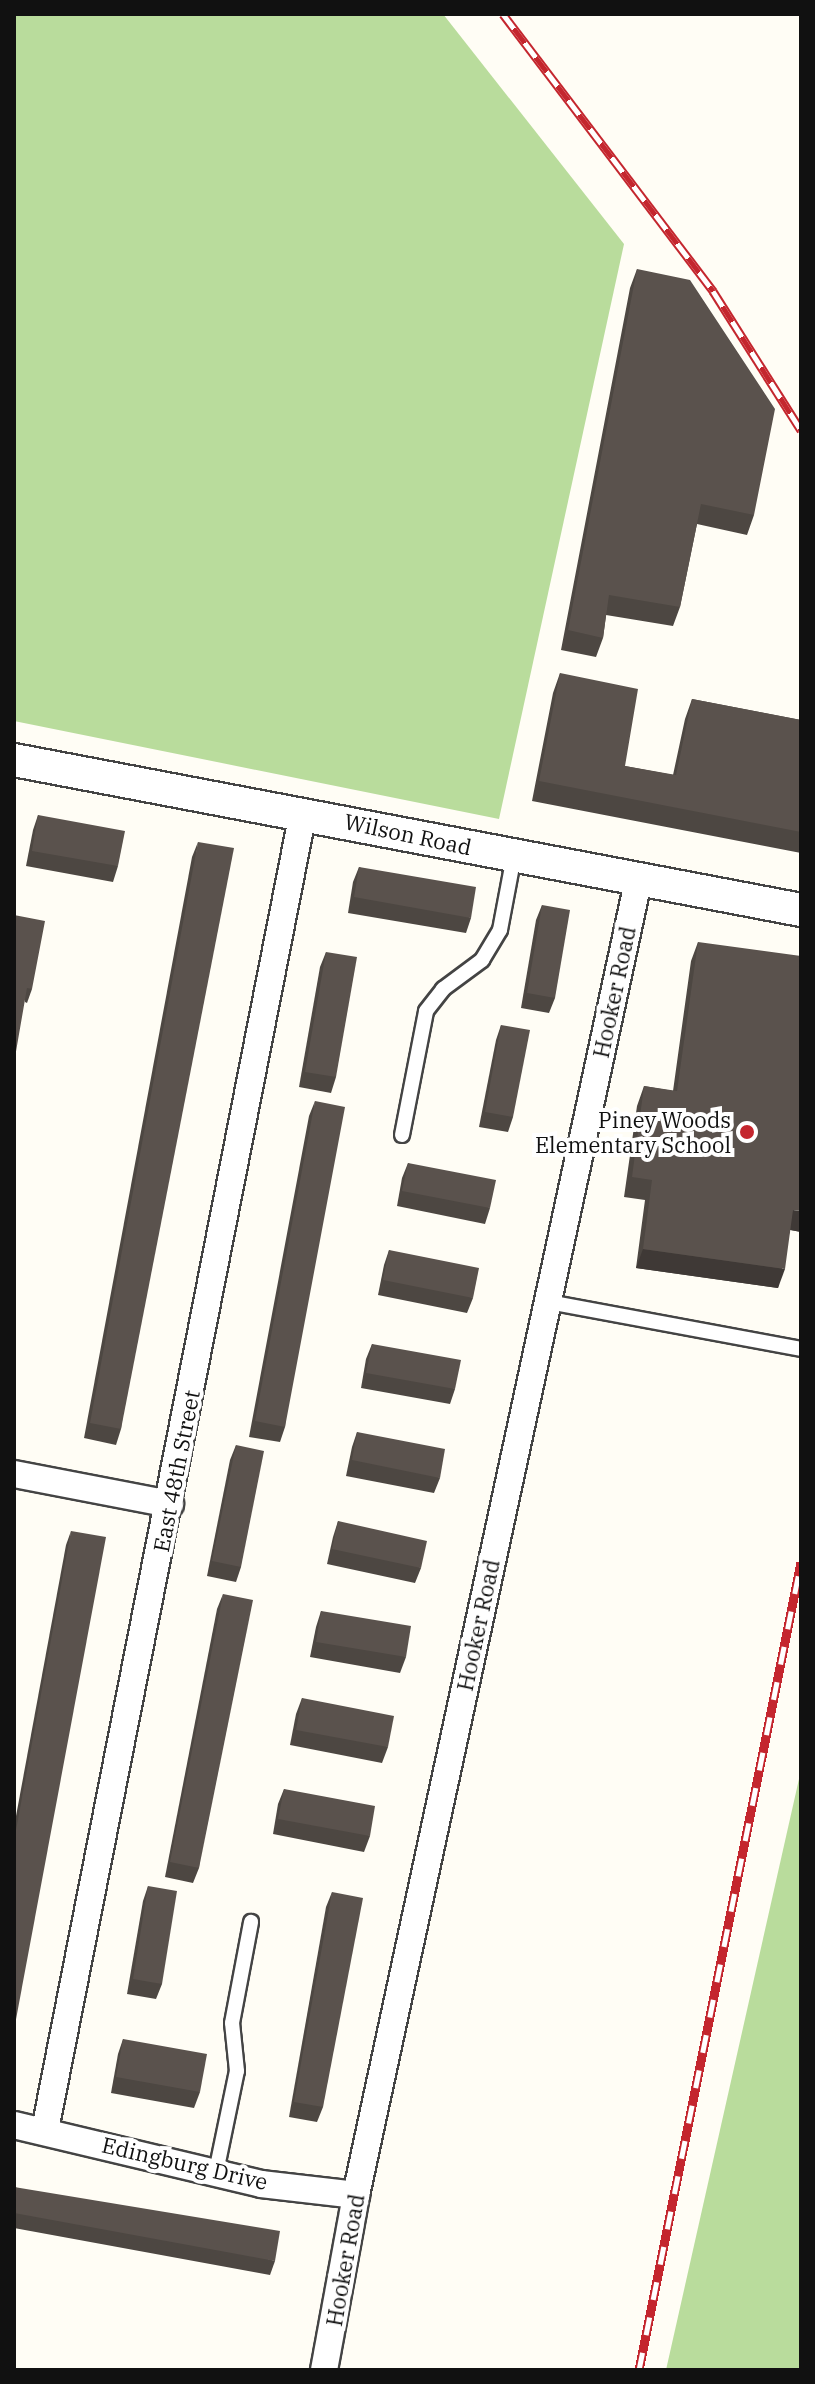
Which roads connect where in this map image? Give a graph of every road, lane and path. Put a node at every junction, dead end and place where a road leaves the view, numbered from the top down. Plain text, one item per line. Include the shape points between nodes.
1 (14, 760) edge
2 (303, 812) junction
3 (514, 856) junction
4 (638, 882) junction
5 (801, 910) edge
6 (402, 1135) dead end
7 (548, 1302) junction
8 (801, 1349) edge
9 (14, 1474) edge
10 (170, 1504) junction
11 (251, 1922) dead end
12 (14, 2125) edge
13 (45, 2130) junction
14 (216, 2172) junction
15 (356, 2195) junction
16 (324, 2370) edge

1 - 2 street, Wilson Road
2 - 3 street, Wilson Road
2 - 10 street, East 48th Street
3 - 4 street, Wilson Road
3 - 6 lane via 500,930 482,960 443,989 426,1011
4 - 5 street, Wilson Road
4 - 7 street, Hooker Road
7 - 8 lane
7 - 15 street, Hooker Road
9 - 10 street
10 - 13 street, East 48th Street
11 - 14 lane via 232,2023 237,2071
12 - 13 street, Edingburg Drive
13 - 14 street, Edingburg Drive
14 - 15 street, Edingburg Drive
15 - 16 street, Hooker Road

